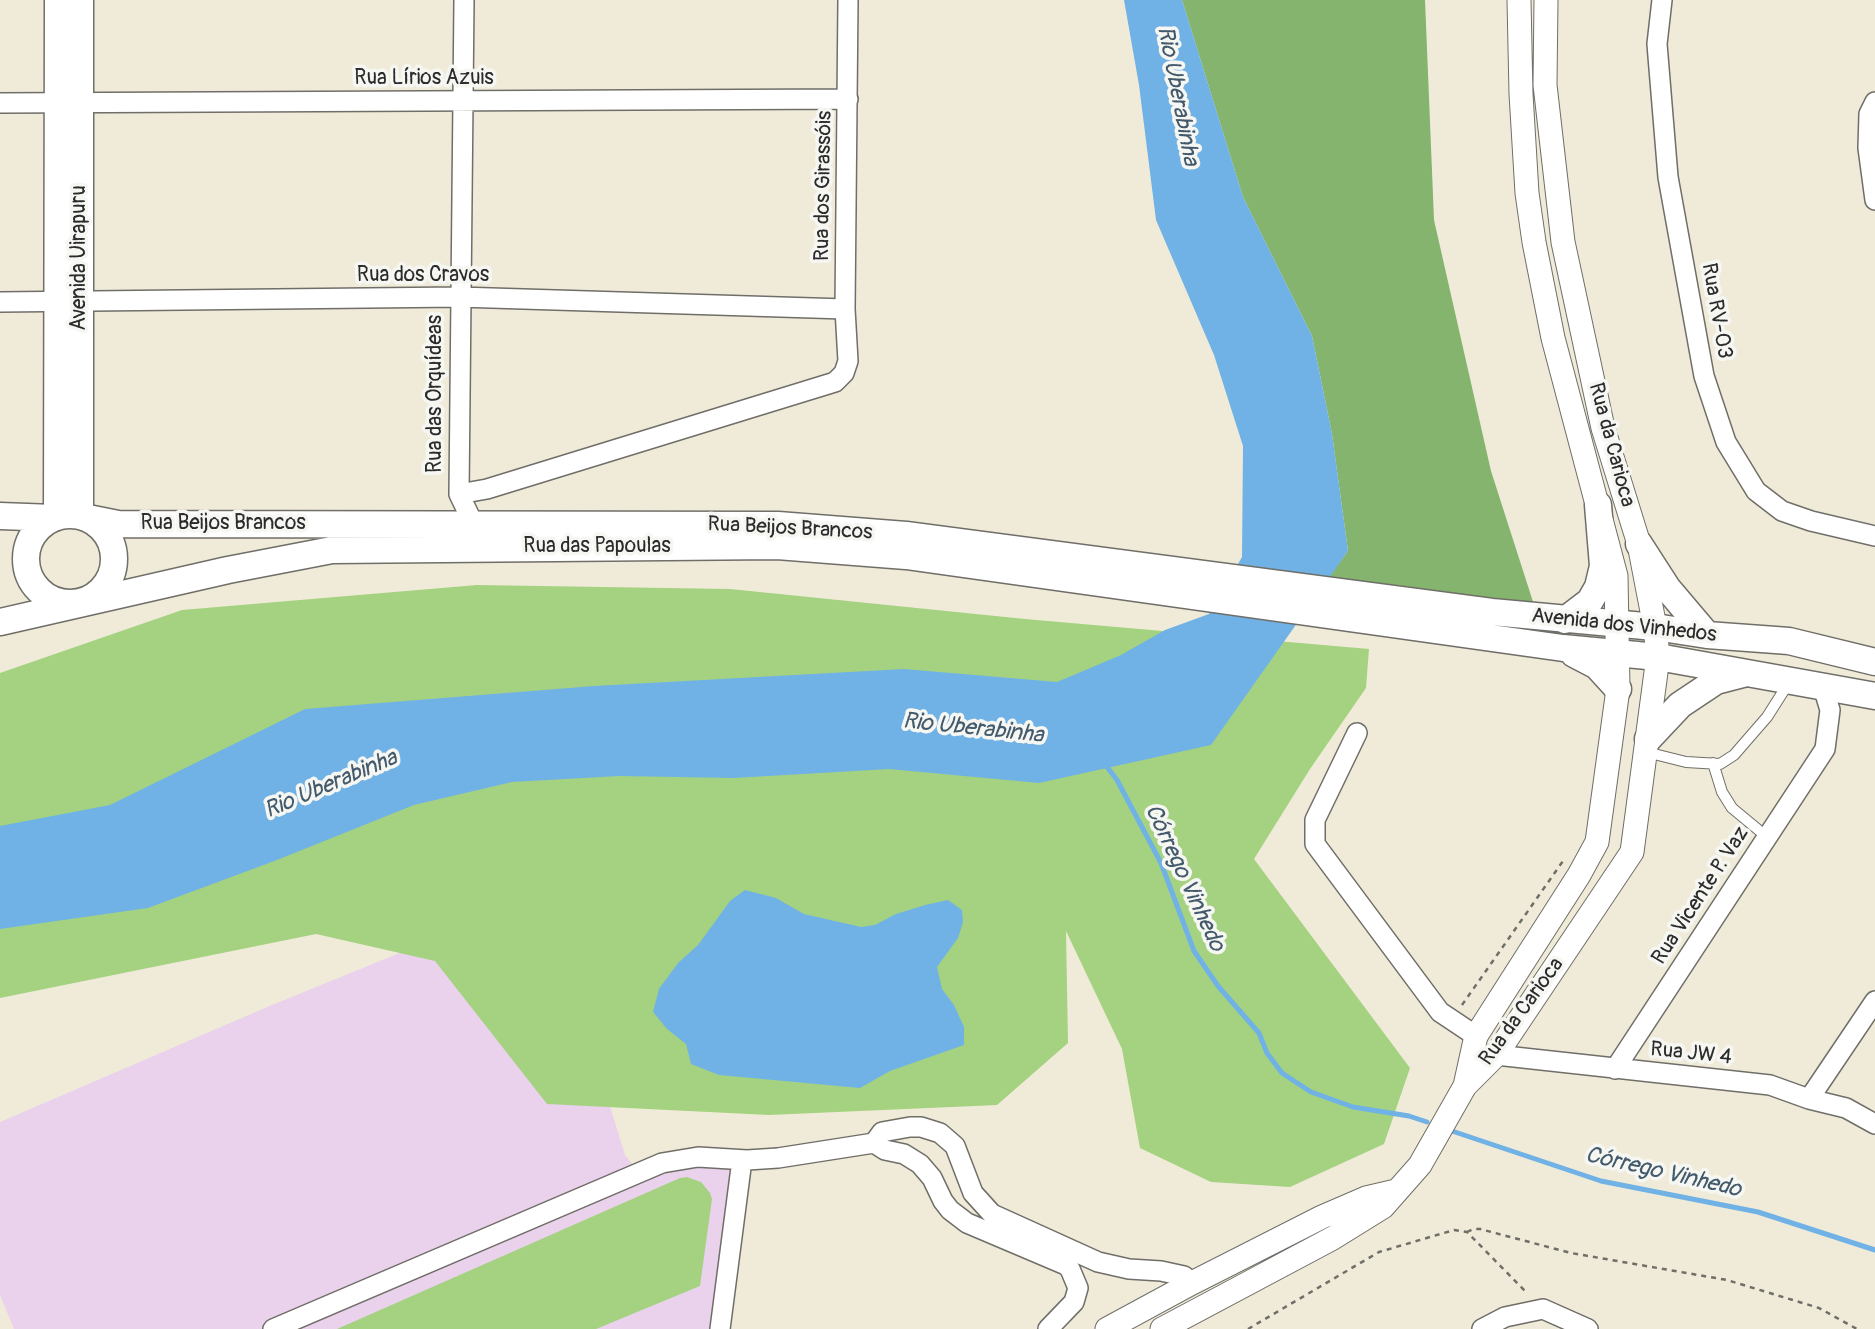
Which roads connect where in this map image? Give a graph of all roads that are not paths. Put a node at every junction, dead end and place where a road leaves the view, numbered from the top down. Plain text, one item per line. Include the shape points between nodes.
1 (58, 0) edge
2 (80, 0) edge
3 (464, 0) edge
4 (848, 0) edge
5 (1518, 0) edge
6 (1546, 0) edge
7 (1662, 0) edge
8 (849, 99) junction
9 (464, 102) junction
10 (1875, 102) edge
11 (0, 103) edge
12 (69, 103) junction
13 (1875, 200) edge
14 (459, 297) junction
15 (0, 302) edge
16 (68, 302) junction
17 (845, 309) junction
18 (844, 373) joint
19 (459, 494) junction
20 (1598, 505) junction
21 (0, 516) edge
22 (68, 517) junction
23 (474, 523) junction
24 (1875, 536) edge
25 (1639, 544) junction
26 (1200, 585) junction
27 (81, 603) junction
28 (1381, 614) junction
29 (1565, 620) junction
30 (0, 622) edge
31 (1618, 624) junction
32 (1655, 627) junction
33 (1707, 635) junction
34 (1563, 648) junction
35 (1617, 654) junction
36 (1658, 657) junction
37 (1875, 662) edge
38 (1747, 673) junction
39 (1791, 681) junction
40 (1823, 687) junction
41 (1618, 689) junction
42 (1875, 696) edge
43 (1357, 733) dead end
44 (1647, 746) junction
45 (1713, 763) junction
46 (1767, 837) junction
47 (1579, 875) junction
48 (1608, 888) junction
49 (1548, 923) junction
50 (1577, 936) junction
51 (1875, 1001) edge
52 (1472, 1035) junction
53 (1496, 1055) junction
54 (1615, 1069) junction
55 (1463, 1089) junction
56 (1809, 1099) junction
57 (1875, 1124) edge
58 (874, 1143) junction
59 (742, 1160) junction
60 (1396, 1191) junction
61 (1034, 1243) junction
62 (1192, 1283) junction
63 (273, 1329) edge
64 (720, 1329) edge
65 (1048, 1329) edge
66 (1107, 1329) edge
67 (1163, 1329) edge
68 (1482, 1329) edge
69 (1588, 1329) edge

1 - 12 main road, Avenida Uirapuru
2 - 12 main road, Avenida Uirapuru
3 - 9 street, Rua das Orquídeas
4 - 8 street, Rua dos Girassóis
5 - 20 street, Rua da Carioca via 1527,193 1534,242 1553,338
6 - 25 street, Rua da Carioca via 1545,85 1563,242 1603,428
7 - 24 street, Rua RV-03 via 1657,44 1668,177 1704,376 1726,442 1756,491 1783,512
8 - 9 street, Rua Lírios Azuis
8 - 17 street, Rua dos Girassóis
9 - 12 street, Rua Lírios Azuis
9 - 14 street, Rua das Orquídeas
10 - 13 street via 1869,114 1868,148
11 - 12 street, Rua Lírios Azuis
12 - 16 main road, Avenida Uirapuru
14 - 16 street, Rua dos Cravos
14 - 17 street, Rua dos Cravos
14 - 19 street, Rua das Orquídeas
15 - 16 street, Rua dos Cravos
16 - 22 main road, Avenida Uirapuru
17 - 18 street, Rua dos Girassóis via 848,361
18 - 19 street, Rua das Orquídeas via 835,382
19 - 23 street, Rua das Orquídeas
20 - 29 main road via 1603,566 1598,587 1590,601
20 - 31 street, Rua da Carioca via 1616,576
21 - 22 main road, Rua Beijos Brancos
22 - 23 main road, Rua Beijos Brancos via 118,524
22 - 27 main road via 92,521 105,532 113,548 108,582 97,595
22 - 27 main road via 39,527 29,540 27,573 48,599
23 - 26 main road, Rua Beijos Brancos via 778,525 906,535
25 - 32 street, Rua da Carioca
25 - 33 main road via 1668,589
26 - 27 main road, Rua das Papoulas via 777,546 332,550
26 - 28 main road
27 - 30 main road, Rua das Papoulas
28 - 29 main road, Avenida dos Vinhedos
28 - 34 main road, Avenida dos Vinhedos
29 - 31 main road, Avenida dos Vinhedos
31 - 32 main road, Avenida dos Vinhedos
31 - 35 street, Rua da Carioca
32 - 33 main road, Avenida dos Vinhedos
32 - 36 street, Rua da Carioca
33 - 37 main road, Avenida dos Vinhedos via 1789,642
34 - 35 main road, Avenida dos Vinhedos
34 - 41 main road via 1597,666
35 - 36 main road, Avenida dos Vinhedos
35 - 41 street, Rua da Carioca
36 - 38 main road, Avenida dos Vinhedos
36 - 44 street, Rua da Carioca
38 - 39 main road, Avenida dos Vinhedos
38 - 44 main road via 1716,681 1680,705
39 - 40 main road, Avenida dos Vinhedos
39 - 45 lane via 1734,755
40 - 42 main road, Avenida dos Vinhedos
40 - 46 street, Rua Vicente P. Vaz via 1830,710 1825,749
41 - 47 street, Rua da Carioca via 1597,842
43 - 52 street via 1315,820 1315,844 1440,1012
44 - 45 lane via 1686,762
44 - 48 street, Rua da Carioca via 1632,852
45 - 46 lane via 1732,808
46 - 54 street, Rua Vicente P. Vaz
47 - 48 street via 1590,889
47 - 49 street, Rua da Carioca
48 - 50 street, Rua da Carioca
49 - 50 street via 1566,923
49 - 52 street, Rua da Carioca
50 - 53 street, Rua da Carioca
51 - 56 street
52 - 55 street, Rua da Carioca
53 - 54 street, Rua JW 4
53 - 55 street, Rua da Carioca
54 - 56 street, Rua JW 4 via 1770,1085
55 - 60 street via 1420,1164
56 - 57 street, Rua JW 4 via 1846,1108
58 - 59 street
58 - 61 street via 920,1164 958,1217 977,1228
58 - 61 street via 882,1132 910,1127 940,1133 960,1153 968,1182 985,1208
59 - 63 street via 698,1157 662,1163
59 - 64 street
60 - 62 street via 1322,1217
60 - 67 street via 1362,1222
61 - 62 street via 1129,1269 1184,1276
61 - 65 street via 1066,1265 1077,1281 1074,1302
62 - 66 street
68 - 69 street via 1505,1317 1543,1309

